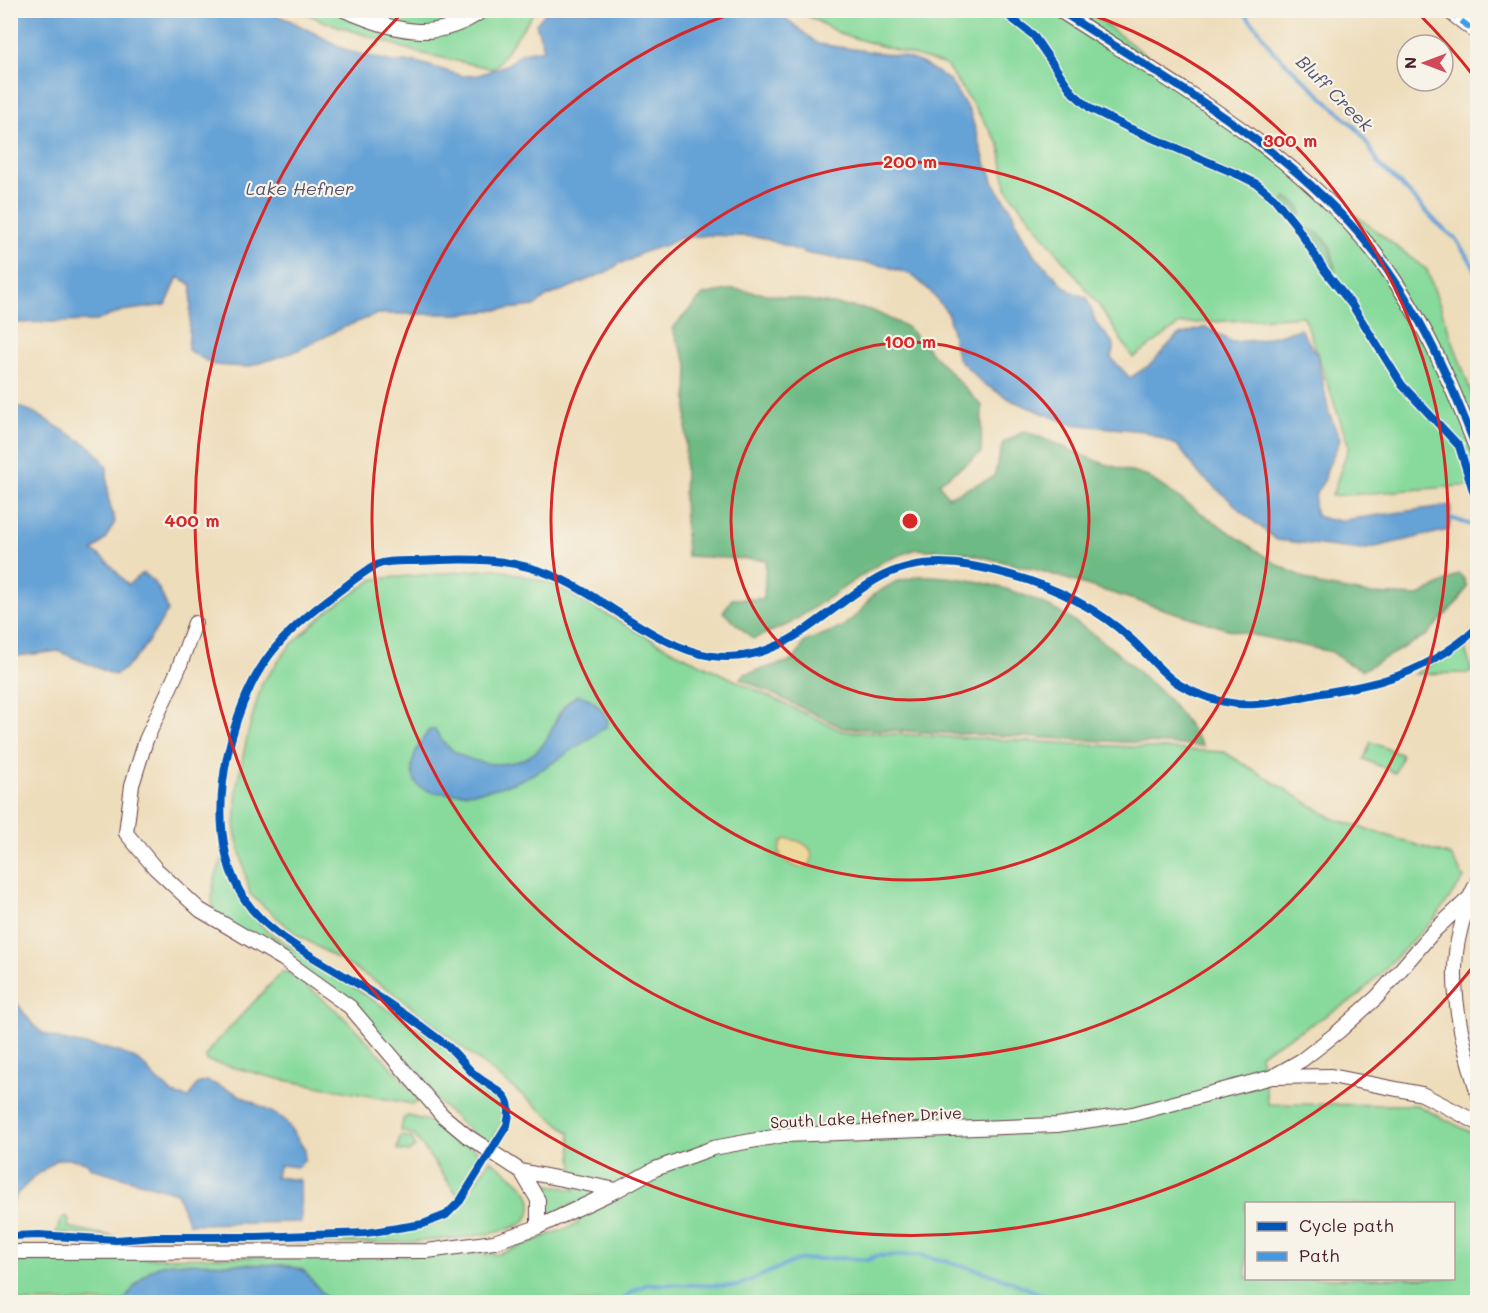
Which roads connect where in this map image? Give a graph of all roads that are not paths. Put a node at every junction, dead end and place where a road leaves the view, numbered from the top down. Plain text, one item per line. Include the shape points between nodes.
1 (344, 10) edge
2 (483, 10) edge
3 (1059, 10) edge
4 (1447, 10) edge
5 (1478, 34) edge
6 (1478, 453) edge
7 (195, 623) dead end
8 (1478, 880) edge
9 (1470, 897) junction
10 (1272, 1077) junction
11 (1478, 1094) edge
12 (1478, 1123) edge
13 (521, 1171) junction
14 (616, 1190) junction
15 (538, 1227) junction
16 (10, 1252) edge

1 - 2 street via 383,26 416,31 458,25
3 - 6 street via 1272,153 1354,228 1403,294 1434,347
4 - 5 street
7 - 13 street via 146,740 132,785 126,833 155,868 200,909 283,959 350,1007 442,1114 467,1136
8 - 9 street, South Lake Hefner Drive
9 - 10 street, South Lake Hefner Drive via 1377,997 1302,1060
9 - 11 street via 1460,928 1455,981 1460,1030
10 - 12 street via 1331,1076 1422,1094
10 - 14 street, South Lake Hefner Drive via 1133,1114 1057,1125 784,1135 712,1148 655,1169
13 - 14 street
13 - 15 street via 538,1200
14 - 15 street, South Lake Hefner Drive
15 - 16 street, South Lake Hefner Drive via 494,1242 427,1251

